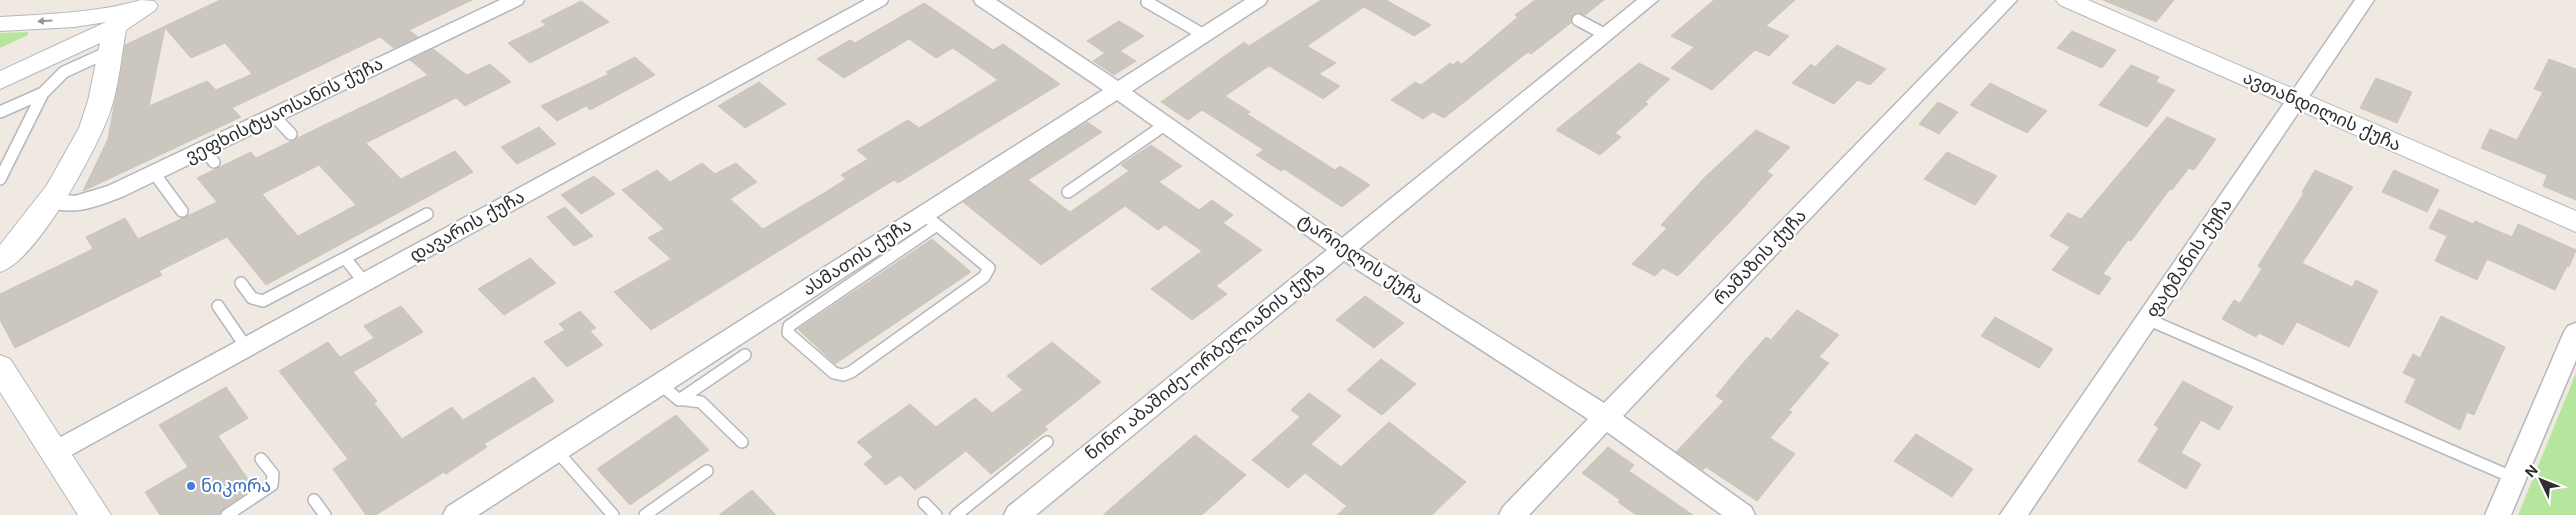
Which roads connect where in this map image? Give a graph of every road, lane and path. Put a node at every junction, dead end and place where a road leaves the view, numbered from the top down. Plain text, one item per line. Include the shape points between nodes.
1 (515, 0) edge
2 (879, 0) edge
3 (983, 0) edge
4 (1258, 0) edge
5 (1649, 0) edge
6 (2008, 0) edge
7 (2068, 0) edge
8 (2365, 0) edge
9 (1147, 2) dead end
10 (153, 3) edge
11 (1578, 20) dead end
12 (0, 24) edge
13 (112, 31) junction
14 (1204, 35) junction
15 (1606, 35) junction
16 (0, 65) edge
17 (0, 81) edge
18 (1117, 90) junction
19 (43, 93) junction
20 (2297, 101) junction
21 (0, 112) edge
22 (274, 116) junction
23 (1166, 124) junction
24 (292, 134) dead end
25 (154, 173) junction
26 (0, 179) edge
27 (1068, 192) dead end
28 (50, 201) junction
29 (182, 211) dead end
30 (427, 214) dead end
31 (930, 220) junction
32 (2576, 222) edge
33 (1342, 249) junction
34 (345, 258) junction
35 (0, 262) edge
36 (364, 282) junction
37 (241, 283) dead end
38 (218, 306) dead end
39 (2147, 319) junction
40 (2576, 332) edge
41 (246, 347) junction
42 (745, 355) dead end
43 (0, 367) edge
44 (660, 384) junction
45 (679, 400) junction
46 (1605, 417) junction
47 (742, 442) dead end
48 (1047, 442) dead end
49 (556, 450) junction
50 (55, 452) junction
51 (261, 459) dead end
52 (707, 471) dead end
53 (2514, 478) junction
54 (314, 500) dead end
55 (924, 503) dead end
56 (95, 515) edge
57 (227, 515) edge
58 (325, 515) edge
59 (456, 515) edge
60 (613, 515) edge
61 (645, 515) edge
62 (936, 515) edge
63 (956, 515) edge
64 (1017, 515) edge
65 (1512, 515) edge
66 (1742, 515) edge
67 (2013, 515) edge
68 (2498, 515) edge

1 - 22 street, ვეფხისტყაოსანის ქუჩა
2 - 36 street, დავარის ქუჩა
3 - 18 street, ტარიელის ქუჩა
4 - 14 street, ასმათის ქუჩა
5 - 15 street, ნინო აბაშიძე-ორბელიანის ქუჩა
6 - 46 street, რამაზის ქუჩა
7 - 20 street, ავთანდილის ქუჩა
8 - 20 street, ფატმანის ქუჩა
9 - 14 lane
10 - 13 street
11 - 15 lane
13 -> 12 street via 74,20
13 - 16 street
13 - 17 street
13 - 19 lane
13 - 28 street via 98,111 79,153
14 - 18 street, ასმათის ქუჩა
15 - 33 street, ნინო აბაშიძე-ორბელიანის ქუჩა
18 - 23 street, ტარიელის ქუჩა
18 - 31 street, ასმათის ქუჩა
19 - 21 lane
19 - 26 lane
20 - 32 street, ავთანდილის ქუჩა
20 - 39 street, ფატმანის ქუჩა
22 - 24 lane
22 - 25 street, ვეფხისტყაოსანის ქუჩა via 209,156
23 - 27 lane
23 - 33 street, ტარიელის ქუჩა
25 - 28 street, ვეფხისტყაოსანის ქუჩა via 82,204 63,206
25 - 29 lane
28 - 35 street
30 - 34 lane
31 - 31 lane via 791,324 788,333 834,373 842,375 851,372 984,277 989,268
31 - 44 street, ასმათის ქუჩა
33 - 46 street, ტარიელის ქუჩა
33 - 64 street, ნინო აბაშიძე-ორბელიანის ქუჩა
34 - 36 lane
34 - 37 lane via 263,302 252,298
36 - 41 street, დავარის ქუჩა
38 - 41 lane
39 - 53 lane
39 - 67 street, ფატმანის ქუჩა
40 - 53 street
41 - 50 street, დავარის ქუჩა
42 - 45 lane
43 - 50 street
44 - 45 lane
44 - 49 street, ასმათის ქუჩა
45 - 47 lane via 701,402
46 - 65 street, რამაზის ქუჩა
46 - 66 street, ტარიელის ქუჩა
48 - 63 lane
49 - 59 street, ასმათის ქუჩა
49 - 60 lane
50 - 56 street
51 - 57 lane via 273,474 272,485
52 - 61 lane
53 - 68 street
54 - 58 lane
55 - 62 lane

